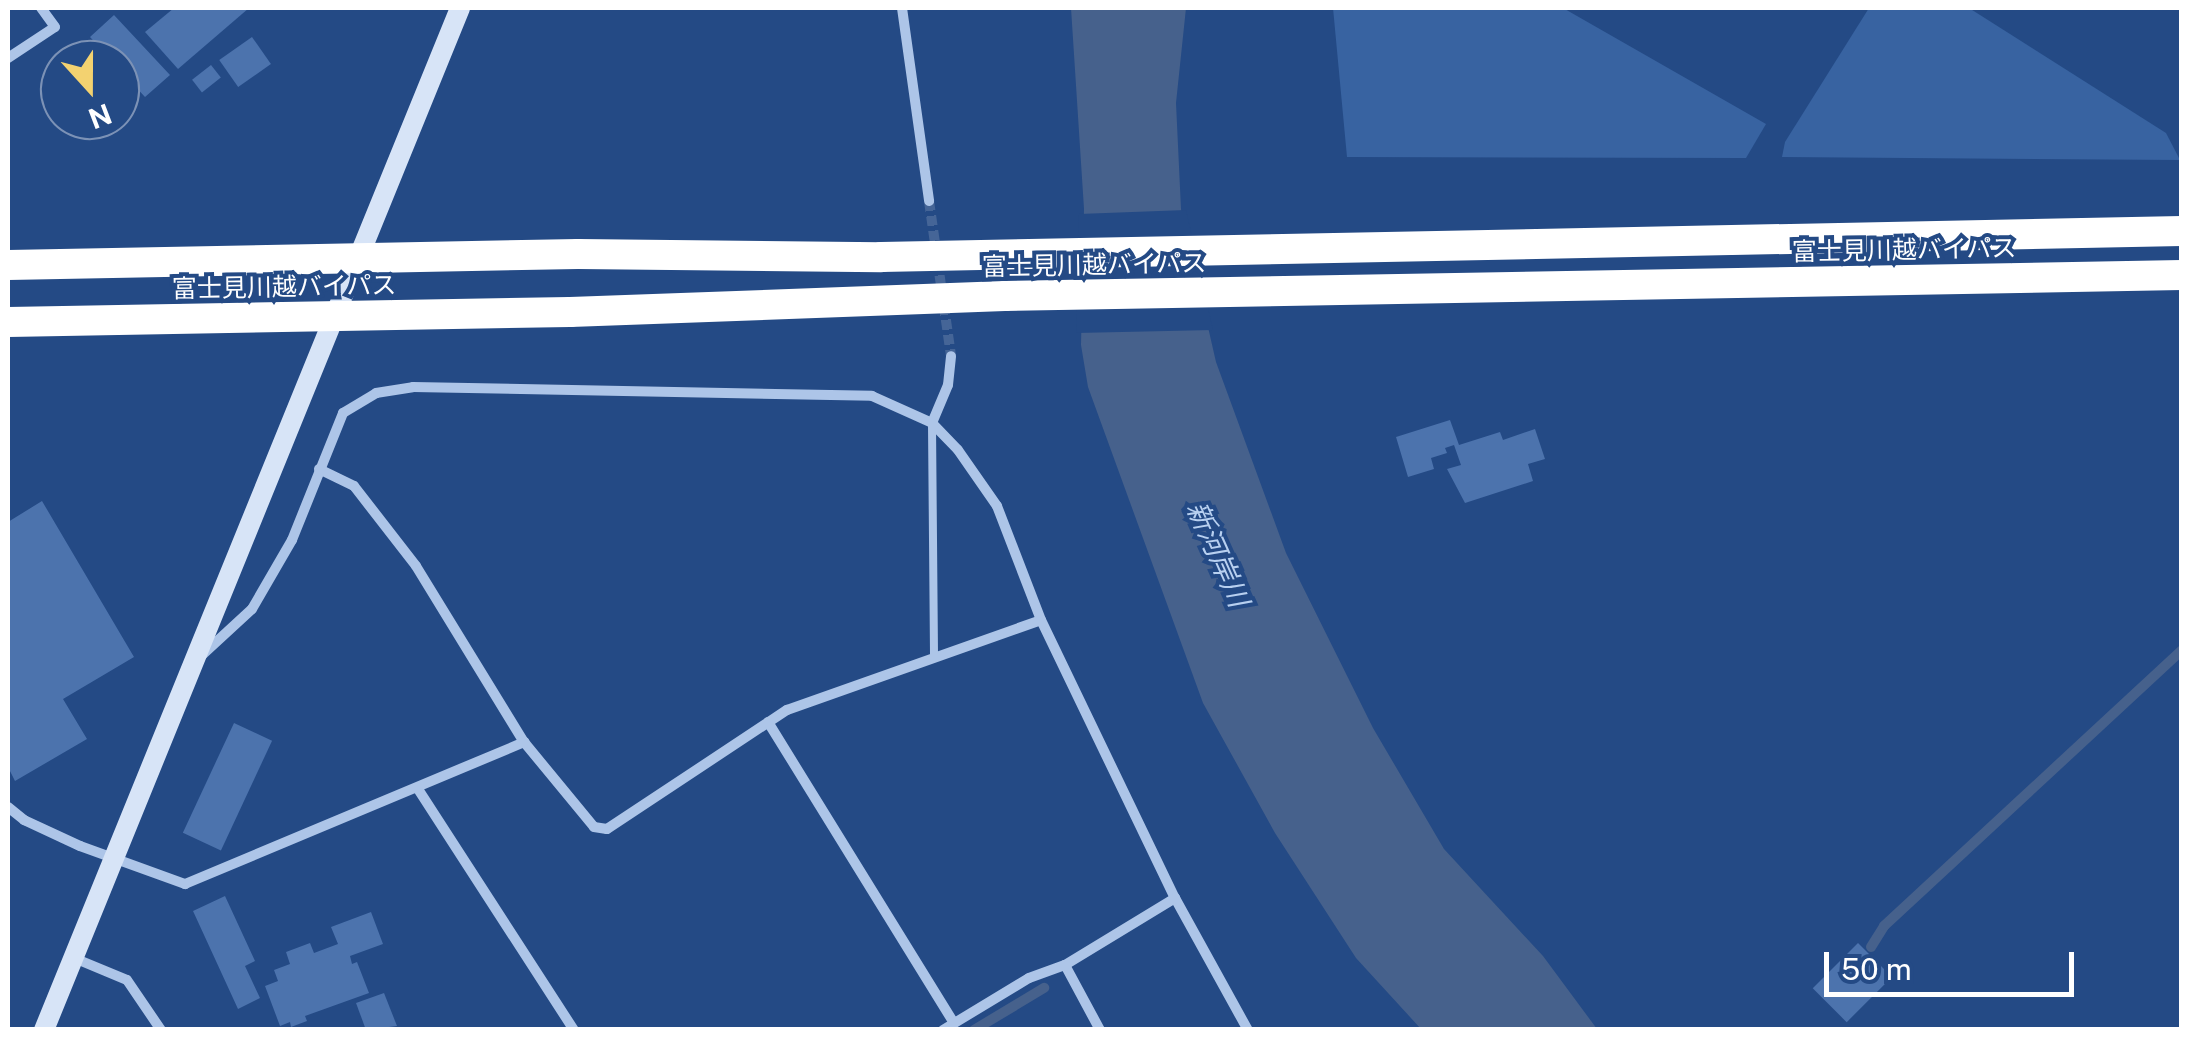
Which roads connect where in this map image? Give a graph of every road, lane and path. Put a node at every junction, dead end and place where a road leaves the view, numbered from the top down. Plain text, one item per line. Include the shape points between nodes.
1 (41, 8) edge
2 (460, 8) edge
3 (902, 8) edge
4 (8, 58) edge
5 (929, 200) tunnel mouth
6 (2182, 231) edge
7 (355, 260) junction
8 (8, 265) edge
9 (2182, 274) edge
10 (330, 316) junction
11 (8, 322) edge
12 (952, 356) tunnel mouth
13 (932, 423) junction
14 (320, 469) junction
15 (1041, 620) junction
16 (934, 655) junction
17 (194, 662) junction
18 (768, 722) junction
19 (524, 742) junction
20 (418, 789) junction
21 (8, 807) edge
22 (115, 859) junction
23 (1175, 898) junction
24 (74, 958) junction
25 (1065, 965) junction
26 (954, 1023) junction
27 (44, 1030) edge
28 (161, 1030) edge
29 (574, 1030) edge
30 (943, 1030) edge
31 (1100, 1030) edge
32 (1248, 1030) edge

1 - 4 street via 55,27
2 - 7 street
3 - 5 street
6 - 7 highway, 富士見川越バイパス
7 - 8 highway, 富士見川越バイパス
7 - 10 street
9 - 10 highway, 富士見川越バイパス
10 - 11 highway, 富士見川越バイパス
10 - 17 street
12 - 13 street
13 - 14 street via 872,396 413,387 376,393 343,414
13 - 15 street via 997,506
13 - 16 lane
14 - 17 street via 292,540 252,609
14 - 19 street via 354,486 416,566
15 - 16 street
15 - 23 street
16 - 18 street
17 - 22 street
18 - 19 street via 607,829 594,828
18 - 26 street
19 - 20 street
20 - 22 street via 198,882 186,884
20 - 29 street
21 - 22 street
22 - 24 street
23 - 25 street
23 - 32 street
24 - 27 street
24 - 28 street via 127,980
25 - 26 street via 1029,978
25 - 31 street
26 - 30 street

